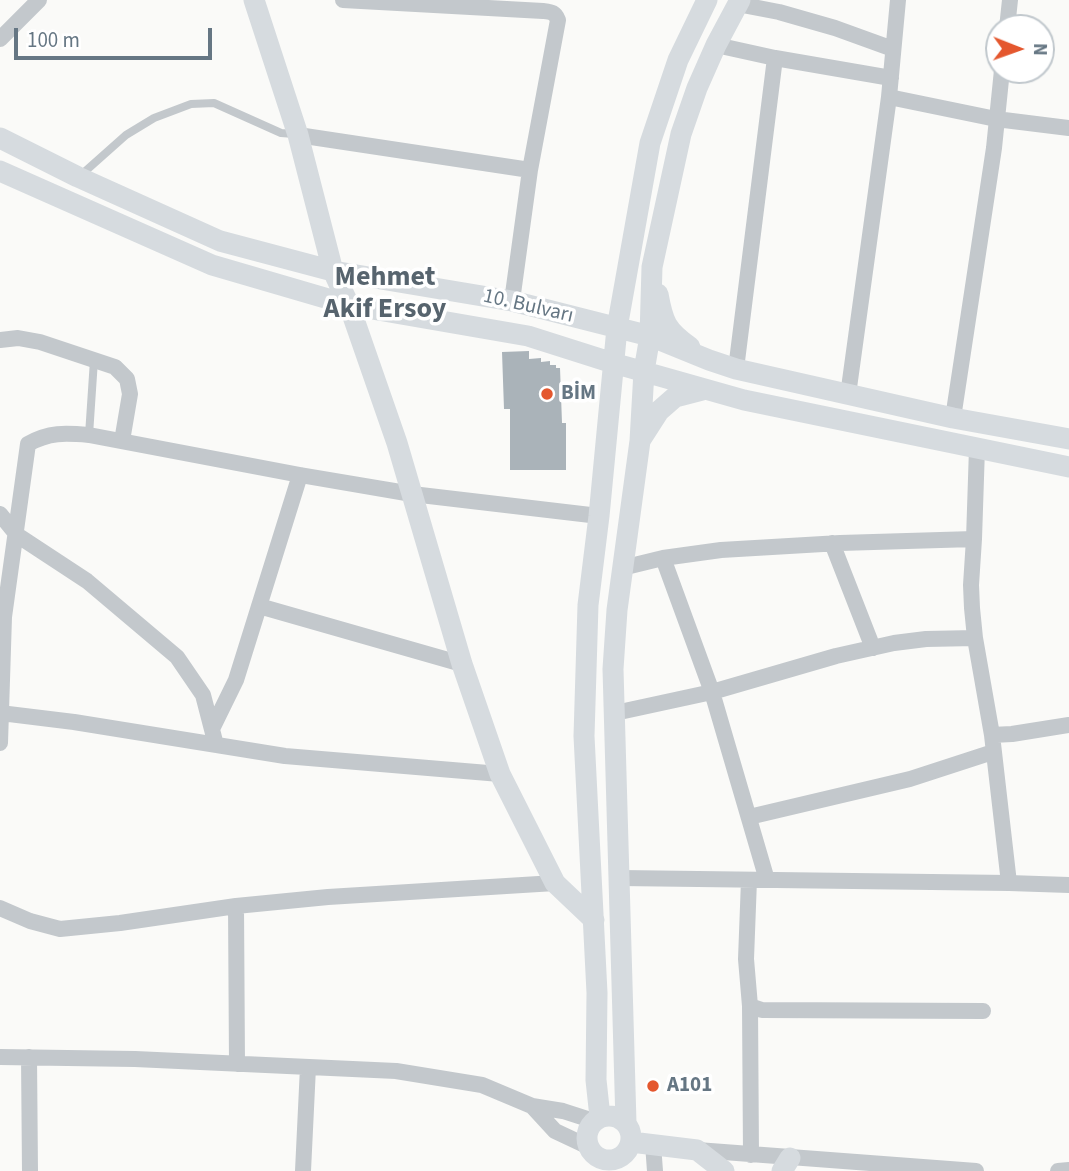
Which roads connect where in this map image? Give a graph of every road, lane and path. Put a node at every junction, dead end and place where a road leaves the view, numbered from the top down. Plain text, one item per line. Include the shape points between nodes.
1 (39, 0) edge
2 (254, 0) edge
3 (343, 0) edge
4 (706, 0) edge
5 (898, 0) edge
6 (422, 2) edge
7 (739, 2) edge
8 (0, 39) edge
9 (716, 45) junction
10 (893, 49) junction
11 (775, 58) junction
12 (891, 78) junction
13 (1000, 84) edge
14 (889, 97) junction
15 (996, 118) junction
16 (1069, 128) edge
17 (298, 135) junction
18 (0, 138) edge
19 (530, 170) junction
20 (0, 171) edge
21 (78, 177) junction
22 (652, 267) junction
23 (333, 271) junction
24 (512, 301) junction
25 (349, 304) junction
26 (617, 328) junction
27 (650, 336) junction
28 (0, 340) edge
29 (94, 360) junction
30 (709, 360) junction
31 (613, 363) junction
32 (736, 369) junction
33 (644, 371) junction
34 (705, 389) junction
35 (848, 395) junction
36 (953, 418) junction
37 (89, 435) junction
38 (1069, 439) edge
39 (122, 440) junction
40 (640, 441) junction
41 (977, 448) junction
42 (1069, 467) edge
43 (300, 475) junction
44 (412, 494) junction
45 (0, 514) edge
46 (599, 516) junction
47 (15, 534) junction
48 (974, 539) junction
49 (832, 543) junction
50 (663, 558) junction
51 (622, 568) junction
52 (259, 606) junction
53 (975, 638) junction
54 (873, 648) junction
55 (462, 664) junction
56 (712, 692) junction
57 (1, 713) edge
58 (615, 713) junction
59 (1069, 725) edge
60 (992, 735) junction
61 (214, 737) junction
62 (0, 743) edge
63 (993, 752) junction
64 (500, 774) junction
65 (749, 817) junction
66 (620, 878) junction
67 (749, 880) junction
68 (767, 880) junction
69 (555, 883) junction
70 (1009, 883) junction
71 (1069, 886) edge
72 (236, 906) junction
73 (0, 908) edge
74 (594, 920) junction
75 (750, 1006) junction
76 (983, 1011) dead end
77 (0, 1057) edge
78 (29, 1057) junction
79 (237, 1064) junction
80 (308, 1067) junction
81 (532, 1106) junction
82 (597, 1119) junction
83 (653, 1144) junction
84 (626, 1148) edge
85 (697, 1150) junction
86 (751, 1155) junction
87 (592, 1157) edge
88 (786, 1164) edge
89 (1069, 1170) edge
90 (30, 1171) edge
91 (303, 1171) edge
92 (654, 1171) edge
93 (724, 1171) edge
94 (976, 1171) edge
95 (1058, 1171) edge

1 - 8 street
2 - 17 main road
3 - 6 street
4 - 26 main road via 678,60 650,143
5 - 10 street
6 - 19 street via 556,15
7 - 9 main road
7 - 10 street
9 - 11 street
9 - 22 main road via 681,134
10 - 12 street
11 - 12 street
11 - 32 street
12 - 14 street
13 - 15 street
14 - 15 street
14 - 35 street
15 - 16 street
15 - 36 street
17 - 19 street
17 - 21 lane via 281,133 214,103 191,104 126,135
17 - 23 main road
18 - 21 main road, 10. Bulvarı
19 - 24 street
20 - 25 main road, 10. Bulvarı via 212,265
21 - 23 main road, 10. Bulvarı via 220,241
22 - 27 main road
22 - 30 main road via 662,317 673,335
23 - 24 main road, 10. Bulvarı
23 - 25 main road
24 - 26 main road, 10. Bulvarı
25 - 31 main road, 10. Bulvarı via 528,336
25 - 44 main road
26 - 27 main road, 10. Bulvarı
26 - 31 main road
27 - 30 main road, 10. Bulvarı
27 - 33 main road
28 - 29 street via 29,340
29 - 37 lane
29 - 39 street via 115,367 127,379 130,394
30 - 32 main road, 10. Bulvarı
31 - 33 main road, 10. Bulvarı
31 - 46 main road
32 - 35 main road, 10. Bulvarı
33 - 34 main road, 10. Bulvarı
33 - 40 main road
34 - 40 main road via 676,397 659,411
34 - 41 main road, 10. Bulvarı
35 - 36 main road, 10. Bulvarı
36 - 38 main road, 10. Bulvarı
37 - 39 street
37 - 47 street via 63,433 28,444
39 - 43 street
40 - 51 main road
41 - 42 main road, 10. Bulvarı
41 - 48 street
43 - 44 street
43 - 52 street
44 - 46 street
44 - 55 main road
45 - 47 street
46 - 74 main road via 588,605 584,736
47 - 57 street via 4,617
47 - 61 street via 87,581 177,657 203,695
48 - 49 street
48 - 53 street
49 - 50 street
49 - 54 street
50 - 51 street
50 - 56 street
51 - 58 main road via 613,669
52 - 55 street
52 - 61 street
53 - 54 street via 926,639
53 - 60 street
54 - 56 street
55 - 64 main road
56 - 58 street
56 - 65 street
57 - 61 street
57 - 62 street
58 - 66 main road
59 - 60 street
60 - 63 street
61 - 64 street via 285,756
63 - 65 street via 910,779
63 - 70 street
64 - 69 main road
65 - 68 street
66 - 67 street
66 - 84 main road
67 - 68 street
67 - 75 street via 746,959
68 - 70 street
69 - 72 street
69 - 74 main road
70 - 71 street
72 - 73 street via 60,929
72 - 79 street
74 - 82 main road
75 - 76 street via 762,1010
75 - 86 street
77 - 78 street
78 - 79 street
78 - 90 street
79 - 80 street
80 - 81 street via 396,1071 482,1085
80 - 91 street
81 - 82 street
81 - 87 street via 555,1131
82 - 84 main road via 614,1116
82 - 87 main road via 588,1133
83 - 84 main road
83 - 85 main road
83 - 92 street
84 - 87 main road via 612,1160
85 - 86 street
85 - 93 main road
86 - 88 street
88 - 94 street
89 - 95 street

